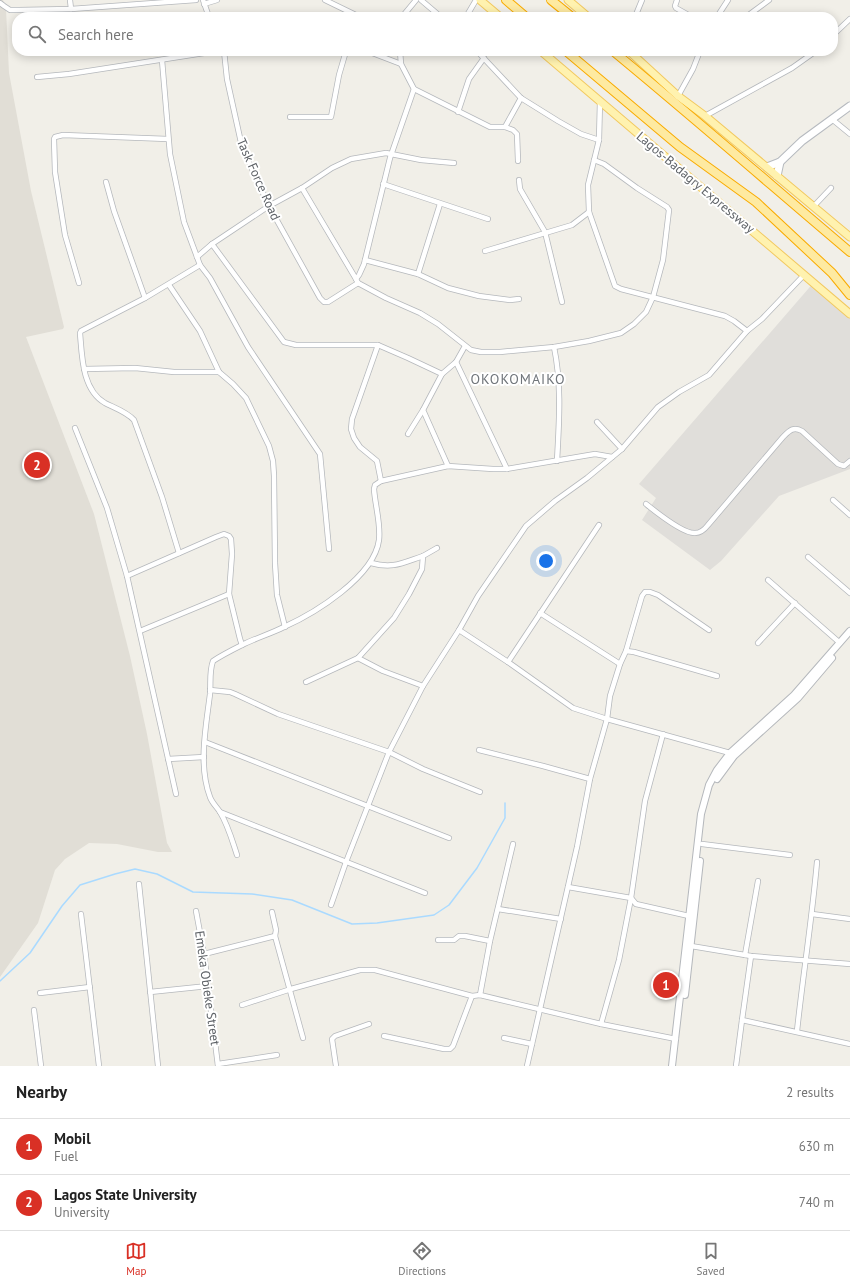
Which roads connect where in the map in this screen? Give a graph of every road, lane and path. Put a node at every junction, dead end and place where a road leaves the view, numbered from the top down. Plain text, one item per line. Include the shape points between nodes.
1 (70, 0) edge
2 (196, 0) edge
3 (217, 0) edge
4 (325, 0) edge
5 (416, 0) edge
6 (421, 0) edge
7 (476, 0) edge
8 (480, 0) edge
9 (506, 0) edge
10 (551, 0) edge
11 (568, 0) edge
12 (642, 0) edge
13 (677, 0) edge
14 (728, 0) edge
15 (769, 0) edge
16 (203, 2) edge
17 (0, 3) edge
18 (71, 9) junction
19 (207, 12) edge
20 (350, 12) edge
21 (406, 12) edge
22 (435, 12) edge
23 (469, 12) edge
24 (494, 12) edge
25 (520, 12) edge
26 (566, 12) edge
27 (582, 12) edge
28 (637, 12) edge
29 (683, 12) edge
30 (720, 12) edge
31 (753, 12) edge
32 (850, 19) edge
33 (838, 30) edge
34 (186, 56) edge
35 (225, 56) edge
36 (345, 56) edge
37 (380, 56) edge
38 (400, 56) edge
39 (547, 56) edge
40 (572, 56) edge
41 (619, 56) edge
42 (634, 56) edge
43 (698, 56) edge
44 (809, 56) edge
45 (484, 58) joint
46 (162, 60) junction
47 (401, 64) junction
48 (37, 77) dead end
49 (414, 89) junction
50 (678, 96) junction
51 (522, 98) junction
52 (600, 100) junction
53 (850, 106) edge
54 (458, 112) junction
55 (705, 116) junction
56 (290, 117) dead end
57 (833, 120) junction
58 (505, 127) junction
59 (850, 134) edge
60 (168, 139) junction
61 (599, 140) junction
62 (392, 153) junction
63 (594, 160) junction
64 (518, 161) dead end
65 (780, 162) junction
66 (454, 163) dead end
67 (767, 167) junction
68 (777, 176) junction
69 (519, 180) dead end
70 (106, 182) dead end
71 (383, 184) junction
72 (302, 188) junction
73 (831, 188) dead end
74 (440, 204) junction
75 (270, 206) junction
76 (813, 207) junction
77 (589, 212) junction
78 (488, 218) dead end
79 (545, 232) junction
80 (850, 237) edge
81 (212, 244) junction
82 (485, 251) dead end
83 (850, 252) edge
84 (197, 257) junction
85 (365, 260) junction
86 (200, 265) junction
87 (418, 274) junction
88 (804, 275) junction
89 (357, 281) junction
90 (79, 283) dead end
91 (169, 284) junction
92 (850, 295) edge
93 (145, 298) junction
94 (653, 298) junction
95 (519, 299) dead end
96 (562, 302) dead end
97 (850, 314) edge
98 (747, 330) junction
99 (378, 345) junction
100 (465, 346) junction
101 (554, 347) junction
102 (456, 362) junction
103 (84, 369) junction
104 (219, 372) junction
105 (442, 374) junction
106 (423, 410) junction
107 (597, 422) dead end
108 (75, 428) dead end
109 (408, 434) dead end
110 (622, 449) junction
111 (612, 457) junction
112 (557, 461) junction
113 (850, 461) edge
114 (448, 466) junction
115 (507, 469) junction
116 (381, 481) junction
117 (833, 500) dead end
118 (646, 504) dead end
119 (850, 515) edge
120 (599, 525) dead end
121 (329, 548) dead end
122 (436, 548) dead end
123 (179, 553) junction
124 (423, 556) junction
125 (808, 557) dead end
126 (371, 563) junction
127 (127, 576) junction
128 (768, 580) dead end
129 (850, 593) edge
130 (229, 594) junction
131 (795, 603) junction
132 (540, 613) junction
133 (285, 627) junction
134 (459, 630) junction
135 (709, 630) dead end
136 (140, 631) junction
137 (850, 631) edge
138 (850, 637) edge
139 (758, 643) dead end
140 (840, 643) junction
141 (242, 645) junction
142 (626, 651) junction
143 (358, 658) junction
144 (508, 662) junction
145 (620, 664) junction
146 (717, 676) dead end
147 (306, 682) dead end
148 (422, 686) junction
149 (210, 690) junction
150 (607, 719) junction
151 (663, 734) junction
152 (205, 742) junction
153 (479, 750) dead end
154 (389, 752) junction
155 (730, 753) junction
156 (204, 757) junction
157 (168, 759) junction
158 (590, 779) junction
159 (480, 792) dead end
160 (176, 794) dead end
161 (368, 806) junction
162 (220, 812) junction
163 (449, 838) dead end
164 (513, 844) dead end
165 (702, 844) junction
166 (237, 855) dead end
167 (790, 855) dead end
168 (346, 862) junction
169 (817, 862) dead end
170 (758, 881) dead end
171 (139, 884) dead end
172 (568, 887) junction
173 (425, 893) dead end
174 (631, 898) junction
175 (331, 905) dead end
176 (498, 909) junction
177 (196, 911) dead end
178 (272, 912) dead end
179 (81, 914) dead end
180 (812, 914) junction
181 (689, 916) junction
182 (561, 919) junction
183 (850, 919) edge
184 (276, 936) junction
185 (438, 940) dead end
186 (490, 941) junction
187 (691, 946) junction
188 (204, 954) junction
189 (745, 955) junction
190 (751, 956) junction
191 (805, 960) junction
192 (850, 964) edge
193 (208, 986) junction
194 (90, 987) junction
195 (291, 989) junction
196 (40, 992) dead end
197 (150, 992) junction
198 (472, 996) junction
199 (480, 996) junction
200 (242, 1005) dead end
201 (540, 1009) junction
202 (34, 1010) dead end
203 (742, 1020) junction
204 (369, 1024) dead end
205 (601, 1024) junction
206 (797, 1031) junction
207 (384, 1036) dead end
208 (304, 1038) dead end
209 (504, 1038) dead end
210 (676, 1039) junction
211 (532, 1044) junction
212 (850, 1044) edge
213 (277, 1055) dead end
214 (218, 1065) edge
215 (41, 1066) edge
216 (99, 1066) edge
217 (158, 1066) edge
218 (336, 1066) edge
219 (527, 1066) edge
220 (672, 1066) edge
221 (677, 1066) edge
222 (736, 1066) edge

1 - 18 street
2 - 18 street
3 - 16 street
4 - 20 street
5 - 21 street
6 - 22 street
7 - 23 street
8 - 24 main road
9 - 25 highway
10 - 26 highway
11 - 27 main road
12 - 28 street
13 - 29 street via 676,8
14 - 30 street
15 - 31 street
16 - 19 street
17 - 18 street via 10,10
32 - 33 street
34 - 46 street
35 - 75 street, Task Force Road via 228,86 242,147
36 - 56 street via 331,117
37 - 47 street
38 - 47 street
39 - 52 main road, Lagos-Badagry Expressway
40 - 92 highway, Lagos-Badagry Expressway via 680,147 756,202 832,273
41 - 83 highway
42 - 50 main road
43 - 50 street
44 - 55 street
45 - 51 street
45 - 54 street via 469,79
46 - 48 street
46 - 60 street
47 - 49 street
49 - 54 street
49 - 62 street
50 - 55 main road
51 - 58 street
51 - 61 street via 581,134
52 - 61 street
52 - 88 main road, Lagos-Badagry Expressway
53 - 57 main road
54 - 58 street via 490,127
55 - 67 main road
57 - 59 street
57 - 65 main road via 802,140
58 - 64 street via 517,134
60 - 84 street via 184,222
60 - 90 street via 63,135 55,137 55,172 65,235
61 - 63 street
62 - 66 street via 421,160
62 - 71 street
62 - 72 street via 351,159
63 - 77 street via 588,185
63 - 94 street via 604,164 669,210 663,260
65 - 67 main road
65 - 68 main road
67 - 68 main road
68 - 76 main road
69 - 79 street via 520,189
70 - 93 street
71 - 74 street
71 - 85 street
72 - 75 street
72 - 89 street
73 - 76 street
74 - 78 street
74 - 87 street
75 - 81 street
75 - 89 street, Task Force Road via 323,301 328,302
76 - 80 main road
77 - 79 street via 572,225
77 - 94 street via 615,286
79 - 82 street
79 - 96 street
81 - 84 street
81 - 99 street via 284,342 296,345
84 - 86 street
85 - 87 street
85 - 89 street
86 - 91 street
86 - 121 street via 210,278 248,348 320,454
87 - 95 street via 448,288 479,296
88 - 97 main road, Lagos-Badagry Expressway
88 - 98 street via 762,319
89 - 100 street via 438,324
91 - 93 street
91 - 104 street via 200,331
93 - 103 street via 81,331
94 - 98 street via 725,316
94 - 101 street via 646,312 621,333
98 - 110 street via 709,375 658,407
99 - 105 street
99 - 116 street via 352,419 351,429 360,447 377,461
100 - 101 street via 471,350 490,352
100 - 102 street
101 - 112 street via 560,405
102 - 105 street
102 - 115 street
103 - 104 street via 135,368 174,372
103 - 123 street via 95,395 134,420
104 - 133 street via 246,398 269,446 274,476 274,563 277,595
105 - 106 street
106 - 109 street
106 - 114 street
107 - 110 street
108 - 127 street via 106,508
110 - 111 street
111 - 112 street via 594,454
111 - 134 street via 526,526 478,596
112 - 115 street
113 - 118 street via 844,466 838,464 797,428 783,437 708,525 698,533 684,530
114 - 115 street
114 - 116 street
116 - 126 street via 374,489 380,539
117 - 119 street
120 - 132 street
122 - 124 street
123 - 127 street
123 - 130 street via 220,535 229,536 232,554
124 - 126 street via 394,566
124 - 143 street via 422,569 406,600 394,618
125 - 129 street
126 - 133 street via 359,577 331,600
127 - 136 street
128 - 131 street
130 - 136 street
130 - 141 street
131 - 139 street
131 - 140 street
132 - 144 street
132 - 145 street
133 - 141 street
134 - 144 street
134 - 148 street
135 - 142 street via 658,595 645,592
136 - 157 street
137 - 140 street
138 - 165 street via 798,698 734,756 721,773 706,804
140 - 155 street via 794,695
141 - 149 street via 213,661 210,669
142 - 145 street
142 - 146 street
143 - 147 street
143 - 148 street
144 - 150 street via 573,708
145 - 150 street via 610,696
148 - 154 street
149 - 152 street
149 - 154 street via 230,692 278,714
150 - 151 street
150 - 158 street
151 - 155 street
151 - 174 street via 644,801
152 - 156 street
152 - 161 street
153 - 158 street
154 - 159 street
154 - 161 street
155 - 181 street via 709,785 703,804
156 - 157 street
156 - 162 street via 204,775 210,800
157 - 160 street
158 - 172 street
161 - 163 street
161 - 168 street
162 - 166 street
162 - 168 street
164 - 176 street
165 - 167 street
165 - 187 street
168 - 173 street
168 - 175 street
169 - 180 street
170 - 189 street
171 - 197 street
172 - 174 street
172 - 182 street
174 - 181 street via 636,904
174 - 205 street via 619,960
176 - 182 street
176 - 186 street
177 - 188 street, Emeka Obieke Street
178 - 184 street
179 - 194 street
180 - 183 street
180 - 191 street
181 - 210 street
182 - 201 street
184 - 188 street
184 - 195 street
185 - 186 street via 454,940 459,936 465,936
186 - 199 street
187 - 189 street
187 - 221 street
188 - 193 street, Emeka Obieke Street
189 - 190 street
190 - 191 street
190 - 203 street
191 - 192 street
191 - 206 street
193 - 197 street
193 - 214 street, Emeka Obieke Street
194 - 196 street
194 - 216 street
195 - 198 street via 360,970 375,970
195 - 200 street
195 - 208 street
197 - 217 street
198 - 199 street
198 - 207 street via 450,1049
199 - 201 street
201 - 205 street
201 - 211 street
202 - 215 street
203 - 206 street
203 - 222 street
204 - 218 street via 332,1039
205 - 210 street
206 - 212 street
209 - 211 street
210 - 220 street
211 - 219 street
213 - 214 street

